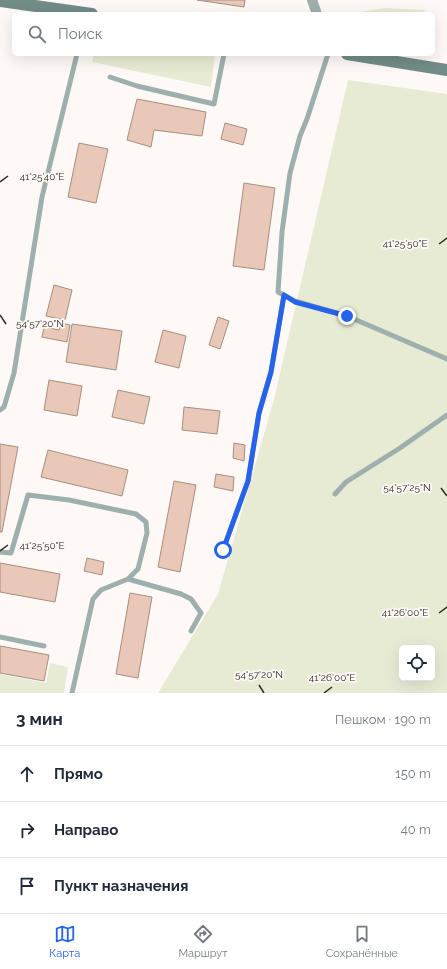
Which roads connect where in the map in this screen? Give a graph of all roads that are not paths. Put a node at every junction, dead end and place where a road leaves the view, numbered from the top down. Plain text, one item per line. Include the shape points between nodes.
1 (312, 0) edge
2 (0, 1) edge
3 (75, 12) edge
4 (316, 12) edge
5 (77, 56) edge
6 (224, 56) edge
7 (327, 56) edge
8 (360, 56) edge
9 (447, 70) edge
10 (110, 77) dead end
11 (284, 295) junction
12 (447, 359) edge
13 (0, 410) edge
14 (447, 414) edge
15 (335, 494) dead end
16 (223, 550) dead end
17 (0, 552) edge
18 (128, 579) junction
19 (191, 631) dead end
20 (0, 637) edge
21 (44, 646) dead end
22 (72, 693) edge

1 - 4 street
2 - 3 main road
5 - 13 lane via 42,197 14,373 4,407
6 - 10 lane via 214,104
7 - 11 lane via 290,173 282,232 278,292
8 - 9 main road
11 - 12 lane via 295,302 347,316
11 - 16 lane via 271,372 259,413 248,481
14 - 15 lane via 346,482
17 - 18 lane via 11,553 28,495 129,512 146,522 147,534 138,569
18 - 19 lane via 191,599 201,613
18 - 22 lane via 101,590 93,599
20 - 21 lane

